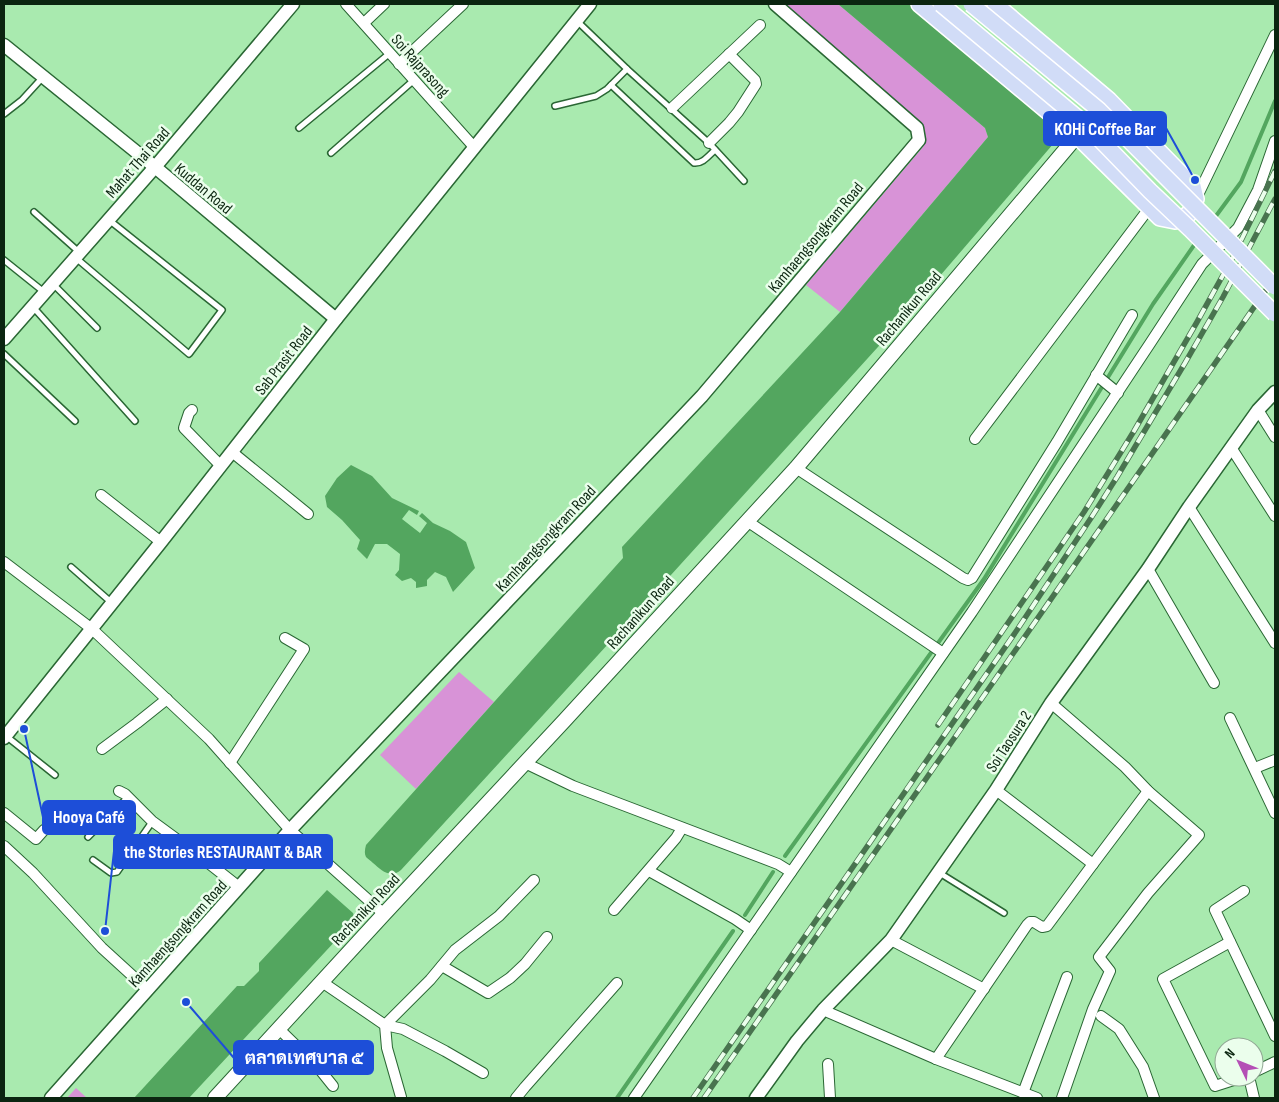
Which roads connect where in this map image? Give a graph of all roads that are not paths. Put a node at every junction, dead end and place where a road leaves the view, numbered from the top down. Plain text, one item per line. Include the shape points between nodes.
1 (293, 4) edge
2 (346, 4) edge
3 (384, 4) edge
4 (463, 4) edge
5 (590, 4) edge
6 (775, 4) edge
7 (919, 4) edge
8 (941, 4) edge
9 (971, 4) edge
10 (995, 4) edge
11 (576, 21) junction
12 (364, 23) junction
13 (760, 25) dead end
14 (1275, 35) edge
15 (4, 45) edge
16 (390, 53) junction
17 (729, 54) junction
18 (400, 64) junction
19 (628, 69) junction
20 (43, 77) junction
21 (414, 80) junction
22 (612, 85) junction
23 (555, 106) dead end
24 (672, 108) junction
25 (4, 114) edge
26 (299, 128) dead end
27 (1077, 136) junction
28 (1275, 141) edge
29 (712, 146) junction
30 (474, 147) junction
31 (332, 153) dead end
32 (154, 167) junction
33 (744, 181) dead end
34 (1196, 199) junction
35 (1150, 207) junction
36 (34, 212) dead end
37 (108, 220) junction
38 (77, 255) junction
39 (4, 260) edge
40 (1275, 287) edge
41 (48, 288) junction
42 (32, 306) junction
43 (1275, 314) edge
44 (1132, 315) dead end
45 (336, 319) junction
46 (97, 328) dead end
47 (4, 339) edge
48 (4, 354) edge
49 (1098, 377) junction
50 (1115, 390) junction
51 (1275, 392) edge
52 (192, 410) dead end
53 (1258, 410) junction
54 (74, 421) dead end
55 (135, 421) dead end
56 (1275, 437) edge
57 (975, 439) dead end
58 (1232, 449) junction
59 (232, 452) junction
60 (221, 466) junction
61 (796, 468) junction
62 (101, 495) dead end
63 (1189, 507) junction
64 (308, 514) dead end
65 (1275, 516) edge
66 (747, 521) junction
67 (161, 542) junction
68 (4, 562) edge
69 (71, 567) dead end
70 (1148, 569) junction
71 (112, 604) junction
72 (92, 629) junction
73 (285, 638) dead end
74 (1275, 643) edge
75 (942, 652) junction
76 (1214, 683) dead end
77 (167, 699) junction
78 (1051, 703) junction
79 (1230, 718) dead end
80 (5, 737) edge
81 (102, 749) dead end
82 (1275, 760) edge
83 (230, 763) junction
84 (525, 763) junction
85 (1255, 768) junction
86 (55, 775) dead end
87 (996, 790) junction
88 (1148, 791) junction
89 (123, 794) joint
90 (1275, 813) edge
91 (4, 814) edge
92 (152, 821) junction
93 (682, 828) junction
94 (44, 830) dead end
95 (290, 830) junction
96 (88, 837) dead end
97 (4, 846) edge
98 (93, 860) dead end
99 (1093, 864) junction
100 (649, 871) junction
101 (791, 872) junction
102 (938, 872) junction
103 (534, 880) dead end
104 (240, 887) junction
105 (1244, 891) dead end
106 (614, 910) dead end
107 (1004, 913) dead end
108 (384, 914) junction
109 (751, 930) junction
110 (547, 937) dead end
111 (891, 940) junction
112 (1230, 942) junction
113 (442, 966) junction
114 (1067, 978) dead end
115 (322, 982) junction
116 (617, 983) dead end
117 (984, 989) junction
118 (148, 990) junction
119 (823, 1010) junction
120 (1101, 1016) dead end
121 (385, 1025) junction
122 (279, 1029) junction
123 (1275, 1036) edge
124 (936, 1059) junction
125 (828, 1064) dead end
126 (483, 1074) dead end
127 (1214, 1084) edge
128 (333, 1086) dead end
129 (1023, 1093) junction
130 (401, 1097) dead end
131 (51, 1098) edge
132 (215, 1098) edge
133 (516, 1098) edge
134 (634, 1098) edge
135 (756, 1098) edge
136 (830, 1098) edge
137 (1037, 1098) edge
138 (1062, 1098) edge
139 (1154, 1098) edge

1 - 32 street, Mahat Thai Road
2 - 12 street, Soi Rajprasong
3 - 12 street
4 - 18 street
5 - 11 street, Sab Prasit Road
6 - 95 street, Kamhaengsongkram Road via 917,128 919,140 702,396
7 - 27 main road
8 - 43 main road, bridge via 1086,126
9 - 40 main road, bridge via 1099,110
10 - 34 main road via 1109,100 1192,186
11 - 19 lane
11 - 30 street, Sab Prasit Road
12 - 16 street, Soi Rajprasong
13 - 17 street
14 - 34 street
15 - 20 street, Kuddan Road
16 - 18 street, Soi Rajprasong
16 - 26 lane
17 - 24 street
17 - 29 street via 756,84
18 - 21 street, Soi Rajprasong
19 - 22 lane
19 - 24 lane
20 - 25 lane
20 - 32 street, Kuddan Road
21 - 30 street, Soi Rajprasong
21 - 31 lane
22 - 23 lane via 602,94
22 - 29 lane via 694,163 702,162
24 - 29 lane
27 - 35 main road
27 - 61 main road, Rachanikun Road
28 - 50 street via 1258,190 1238,228 1202,264
29 - 33 lane
30 - 45 street, Sab Prasit Road
32 - 37 street, Mahat Thai Road
32 - 45 street, Kuddan Road
34 - 35 main road via 1189,214 1175,221 1160,218
35 - 57 street
36 - 38 lane
37 - 38 street, Mahat Thai Road
37 - 38 lane via 222,310 189,354
38 - 41 street, Mahat Thai Road
39 - 41 lane
41 - 42 street, Mahat Thai Road
41 - 46 lane
42 - 47 street, Mahat Thai Road
42 - 55 lane
44 - 49 street
45 - 59 street, Sab Prasit Road
48 - 54 lane
49 - 50 street
49 - 61 street via 977,572 968,580
50 - 75 street via 972,612
51 - 53 street, Soi Taosura 2
52 - 60 street via 184,428
53 - 56 street
53 - 58 street, Soi Taosura 2
58 - 63 street, Soi Taosura 2
58 - 65 street
59 - 60 street, Sab Prasit Road
59 - 64 street
60 - 67 street, Sab Prasit Road
61 - 66 main road, Rachanikun Road
62 - 67 street
63 - 70 street, Soi Taosura 2
63 - 74 street
66 - 75 street
66 - 84 main road, Rachanikun Road
67 - 71 street, Sab Prasit Road
68 - 72 street
69 - 71 lane
70 - 76 street
70 - 78 street, Soi Taosura 2
71 - 72 street, Sab Prasit Road
72 - 77 street
72 - 80 street, Sab Prasit Road
73 - 83 street via 304,649
75 - 101 street
77 - 81 street
77 - 83 street
78 - 87 street, Soi Taosura 2
78 - 88 street
79 - 85 street
80 - 86 lane
82 - 85 street
83 - 95 street
84 - 93 street via 573,786
84 - 108 main road, Rachanikun Road
85 - 90 street
87 - 99 street
87 - 102 street, Soi Taosura 2
88 - 99 street
88 - 138 street via 1199,835 1098,956 1110,971
89 - 92 street
89 - 96 lane
91 - 94 street via 36,839
92 - 98 lane via 117,872 111,873
92 - 104 street
93 - 100 street
93 - 101 street via 778,864
95 - 104 street, Kamhaengsongkram Road
95 - 108 street
97 - 118 street via 102,948
99 - 117 street via 1047,926 1034,922 1027,924
100 - 106 street
100 - 109 street
101 - 109 street
102 - 107 lane
102 - 111 street, Soi Taosura 2
103 - 113 street via 499,916 455,950
104 - 118 street, Kamhaengsongkram Road
105 - 112 street via 1215,910
108 - 115 main road, Rachanikun Road
109 - 134 street
110 - 113 street via 525,964 488,993
111 - 117 street
111 - 119 street, Soi Taosura 2
112 - 123 street
112 - 127 street via 1163,979
113 - 121 street
114 - 129 street
115 - 121 street
115 - 122 main road, Rachanikun Road
116 - 133 street
117 - 124 street
118 - 131 street, Kamhaengsongkram Road
119 - 124 street
119 - 135 street, Soi Taosura 2
120 - 139 street via 1119,1029 1142,1068
121 - 126 street via 403,1029
121 - 130 street
122 - 128 street
122 - 132 main road, Rachanikun Road
124 - 129 street
125 - 136 street
129 - 137 street

